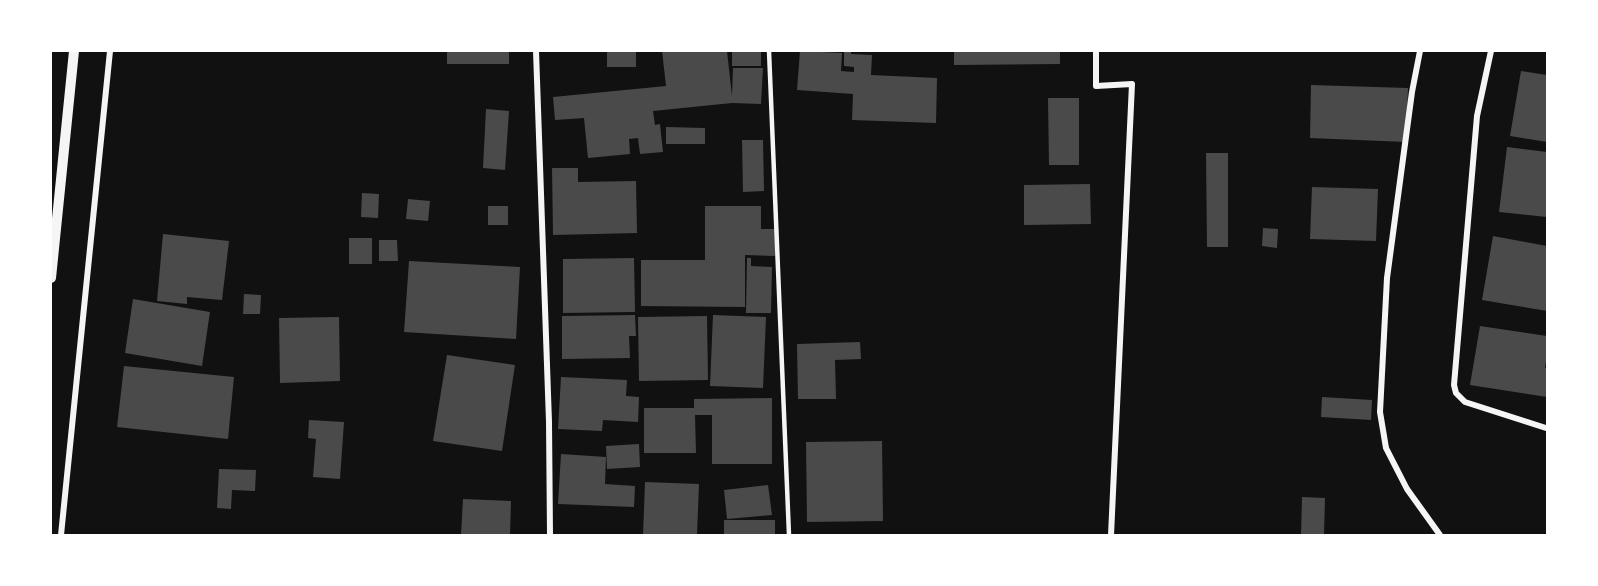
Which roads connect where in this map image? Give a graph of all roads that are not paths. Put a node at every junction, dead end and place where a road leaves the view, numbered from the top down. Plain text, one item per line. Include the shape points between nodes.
1 (74, 51) edge
2 (110, 51) edge
3 (536, 51) edge
4 (769, 51) edge
5 (1096, 51) edge
6 (1420, 51) edge
7 (1491, 51) edge
8 (51, 278) edge
9 (1546, 428) edge
10 (61, 535) edge
11 (550, 535) edge
12 (789, 535) edge
13 (1111, 535) edge
14 (1440, 535) edge

1 - 8 street
2 - 10 street
3 - 11 street
4 - 12 lane
5 - 13 street via 1096,86 1132,84
6 - 14 street via 1387,278 1380,412 1386,448 1407,489
7 - 9 street via 1477,117 1454,385 1465,402

